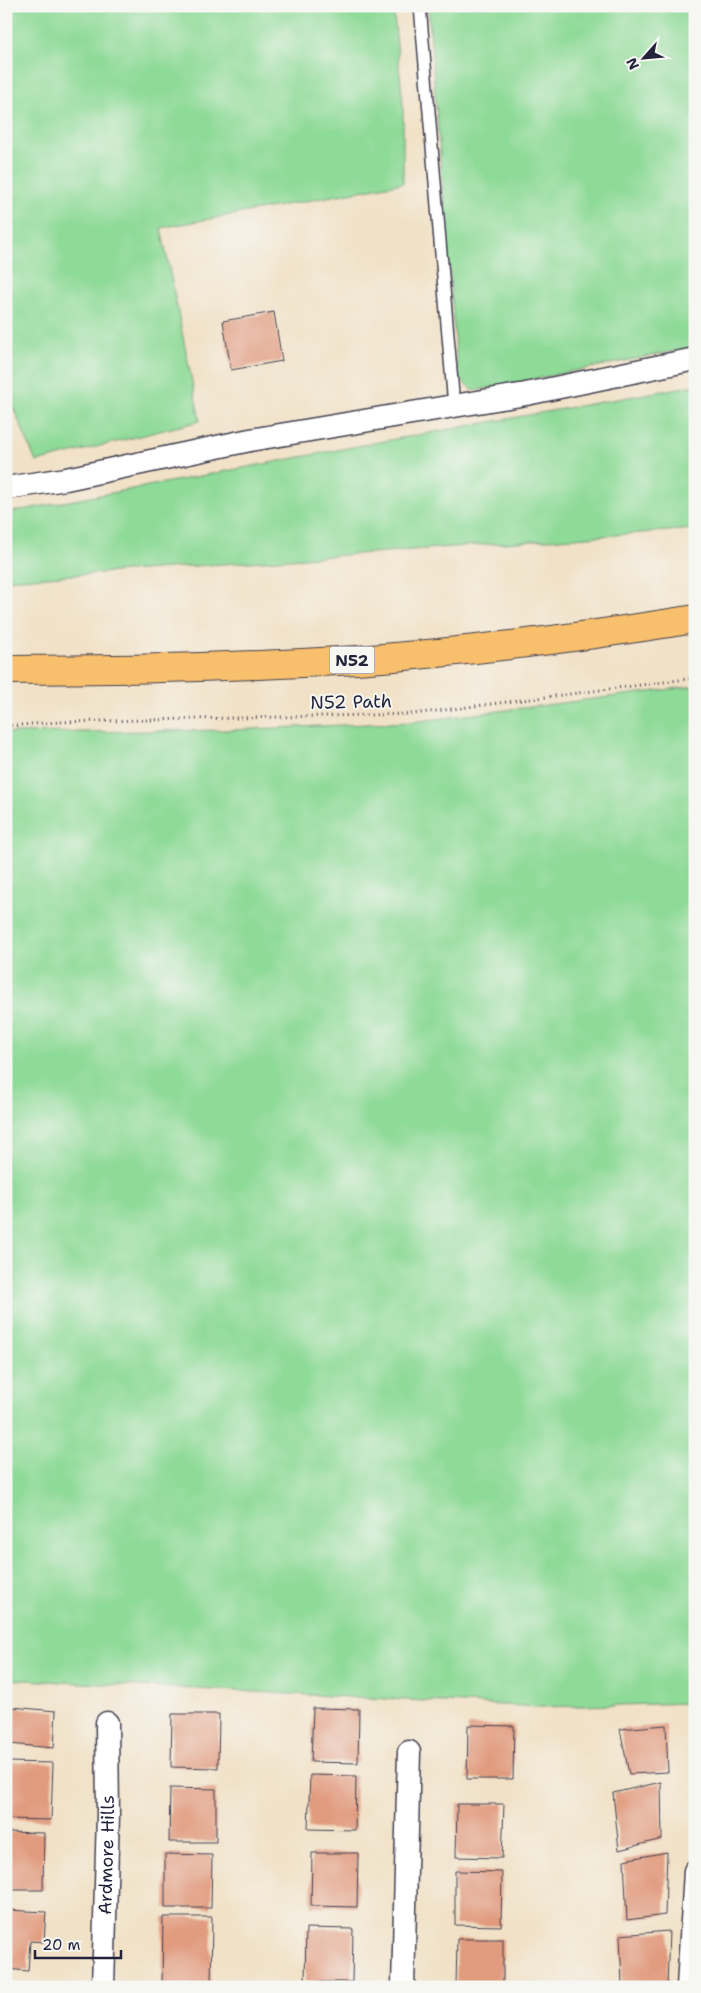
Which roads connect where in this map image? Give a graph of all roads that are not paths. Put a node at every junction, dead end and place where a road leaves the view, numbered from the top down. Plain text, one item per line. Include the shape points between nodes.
1 (420, 6) edge
2 (695, 359) edge
3 (454, 406) junction
4 (6, 488) edge
5 (695, 619) edge
6 (6, 670) edge
7 (107, 1723) dead end
8 (409, 1752) dead end
9 (695, 1871) edge
10 (102, 1987) edge
11 (402, 1987) edge
12 (688, 1987) edge

1 - 3 lane
2 - 3 street
3 - 4 street via 250,440 66,479
5 - 6 main road, N52 via 359,660
7 - 10 street, Ardmore Hills via 108,1815
8 - 11 street
9 - 12 street

